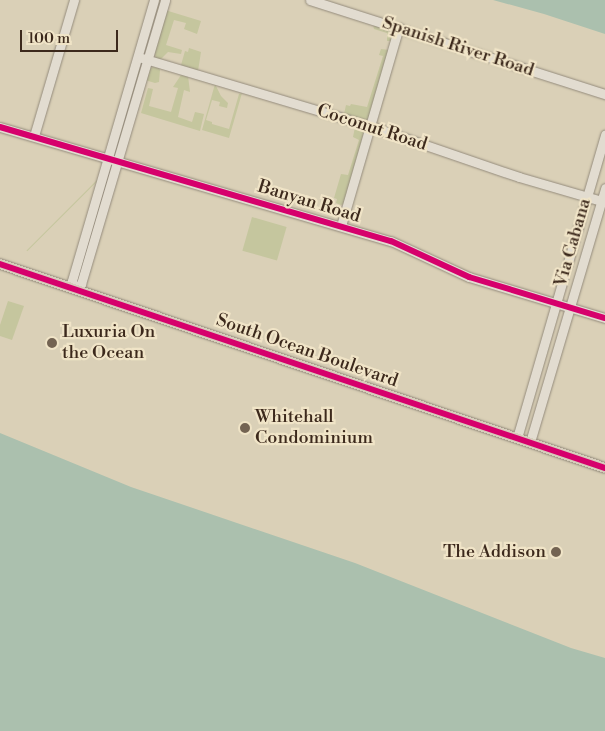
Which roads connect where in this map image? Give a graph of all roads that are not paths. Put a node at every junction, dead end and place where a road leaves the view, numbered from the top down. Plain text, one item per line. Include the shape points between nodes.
1 (74, 0) edge
2 (154, 0) edge
3 (165, 0) edge
4 (310, 0) edge
5 (399, 27) junction
6 (138, 56) junction
7 (147, 60) junction
8 (605, 94) edge
9 (0, 126) edge
10 (370, 126) junction
11 (605, 135) edge
12 (34, 136) junction
13 (108, 158) junction
14 (118, 161) junction
15 (605, 188) edge
16 (587, 197) junction
17 (603, 202) edge
18 (341, 226) junction
19 (0, 264) edge
20 (74, 289) junction
21 (556, 303) junction
22 (570, 308) junction
23 (605, 318) edge
24 (517, 438) junction
25 (530, 442) junction
26 (605, 468) edge

1 - 12 street
2 - 6 street
3 - 7 street
4 - 5 street, Spanish River Road
5 - 8 street, Spanish River Road
5 - 10 street
6 - 7 street, Coconut Road
6 - 13 street
7 - 10 street, Coconut Road
7 - 14 street
9 - 12 street, Banyan Road
10 - 16 street, Coconut Road via 519,178
10 - 18 street
11 - 16 street, Via Cabana
12 - 13 street, Banyan Road
13 - 14 street, Banyan Road
13 - 20 street via 72,281
14 - 18 street, Banyan Road
14 - 20 street via 81,284
15 - 17 street, Via Cabana
16 - 17 street, Coconut Road
16 - 21 street, Via Cabana
17 - 22 street, Via Cabana
18 - 21 street, Banyan Road via 405,247 469,277
19 - 20 main road, South Ocean Boulevard
20 - 24 main road, South Ocean Boulevard
21 - 22 street, Banyan Road
21 - 24 street, Via Cabana
22 - 23 street, Banyan Road
22 - 25 street, Via Cabana
24 - 25 main road, South Ocean Boulevard
25 - 26 main road, South Ocean Boulevard

